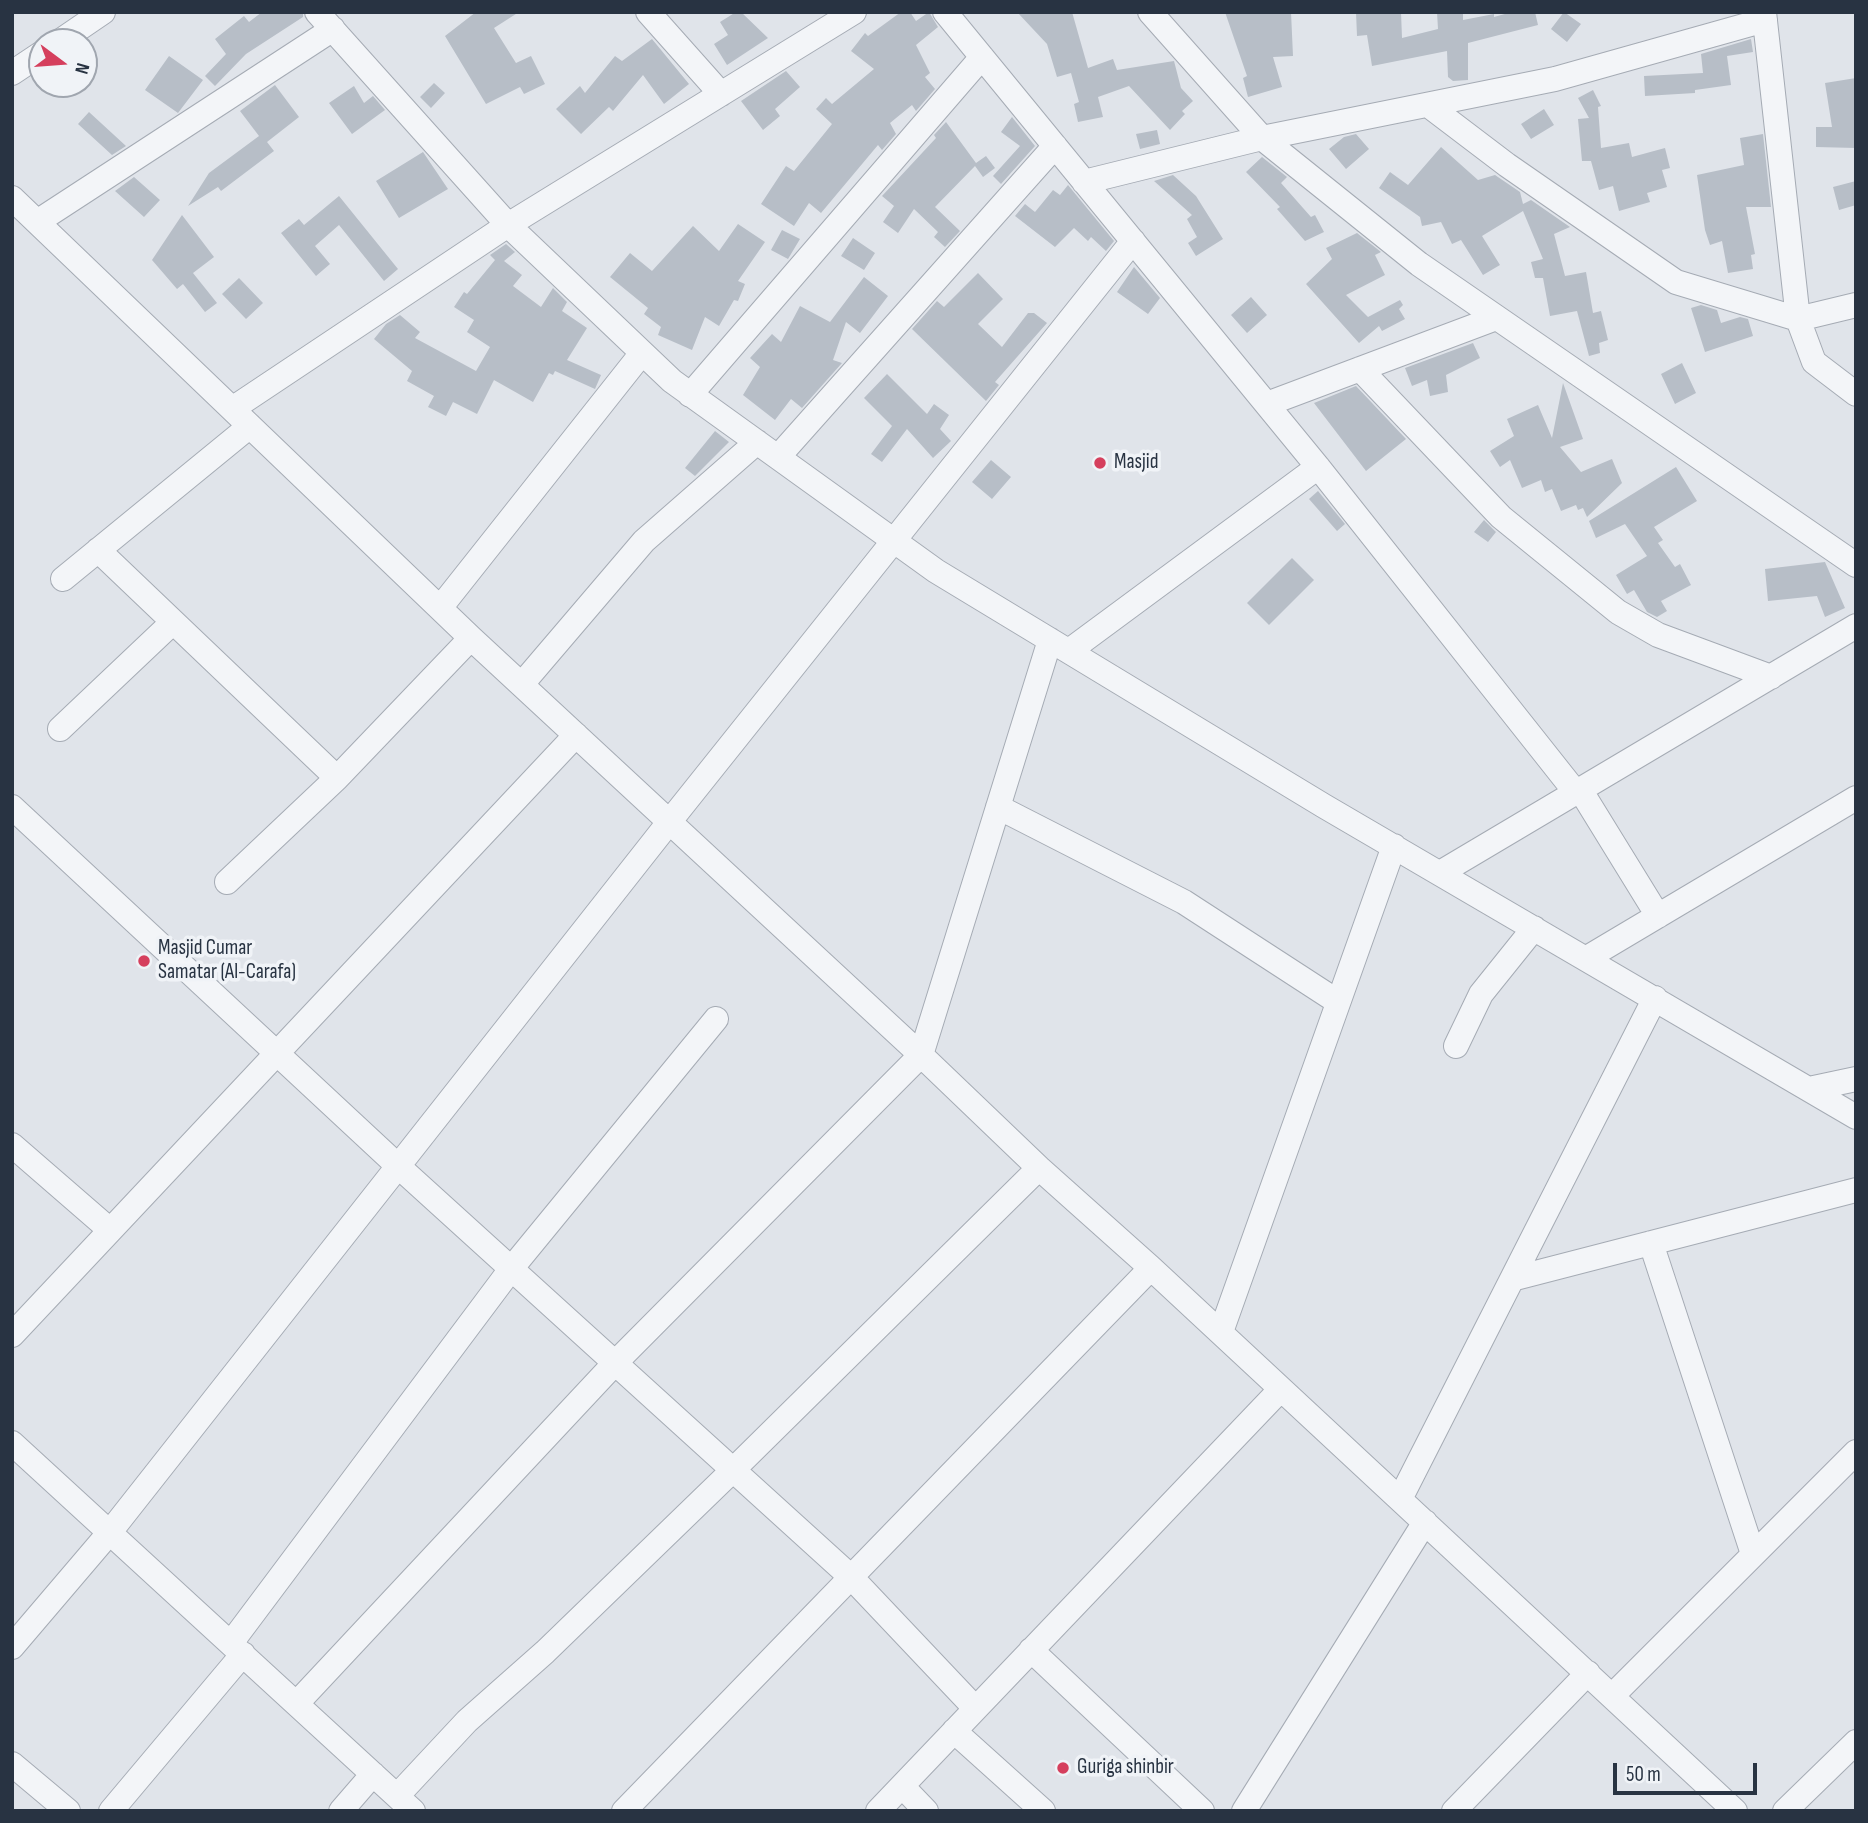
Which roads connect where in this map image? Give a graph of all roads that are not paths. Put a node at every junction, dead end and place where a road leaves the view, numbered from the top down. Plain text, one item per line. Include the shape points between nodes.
1 (103, 12) edge
2 (648, 12) edge
3 (854, 12) edge
4 (945, 12) edge
5 (1150, 12) edge
6 (1764, 16) edge
7 (325, 21) edge
8 (80, 28) edge
9 (982, 57) junction
10 (28, 62) edge
11 (12, 73) edge
12 (721, 94) junction
13 (1428, 105) junction
14 (1262, 138) junction
15 (1055, 146) junction
16 (1084, 182) junction
17 (12, 198) edge
18 (37, 222) junction
19 (509, 225) junction
20 (1133, 241) junction
21 (1856, 305) edge
22 (1496, 318) junction
23 (1798, 319) junction
24 (642, 353) junction
25 (1360, 369) junction
26 (1856, 394) edge
27 (690, 395) junction
28 (1267, 404) junction
29 (232, 410) junction
30 (250, 426) junction
31 (757, 442) junction
32 (778, 457) junction
33 (1318, 467) junction
34 (895, 541) junction
35 (98, 550) junction
36 (1856, 565) edge
37 (63, 579) dead end
38 (440, 608) junction
39 (173, 622) junction
40 (1856, 626) edge
41 (471, 638) junction
42 (1059, 645) junction
43 (1771, 677) junction
44 (522, 684) junction
45 (60, 729) dead end
46 (576, 735) junction
47 (337, 778) junction
48 (1579, 793) junction
49 (1856, 798) edge
50 (12, 807) edge
51 (998, 807) junction
52 (670, 821) junction
53 (1394, 846) junction
54 (1440, 873) junction
55 (227, 882) dead end
56 (1658, 916) junction
57 (1534, 928) junction
58 (1587, 958) junction
59 (1655, 998) junction
60 (1338, 1002) junction
61 (716, 1019) dead end
62 (1456, 1045) dead end
63 (276, 1052) junction
64 (921, 1055) junction
65 (1856, 1079) edge
66 (1809, 1089) junction
67 (1856, 1117) edge
68 (12, 1145) edge
69 (398, 1166) junction
70 (1039, 1168) junction
71 (1856, 1190) edge
72 (110, 1230) junction
73 (1651, 1243) junction
74 (1151, 1268) junction
75 (511, 1269) junction
76 (1512, 1279) junction
77 (1221, 1332) junction
78 (12, 1335) edge
79 (615, 1363) junction
80 (1281, 1389) junction
81 (12, 1443) edge
82 (1856, 1452) edge
83 (733, 1470) junction
84 (1400, 1499) junction
85 (1425, 1522) junction
86 (110, 1532) junction
87 (1753, 1554) junction
88 (851, 1577) junction
89 (12, 1647) edge
90 (237, 1648) junction
91 (1031, 1650) junction
92 (1588, 1674) junction
93 (1612, 1696) junction
94 (297, 1703) junction
95 (975, 1708) junction
96 (954, 1731) junction
97 (1856, 1742) edge
98 (12, 1765) edge
99 (373, 1774) junction
100 (902, 1786) junction
101 (405, 1803) edge
102 (68, 1811) edge
103 (111, 1811) edge
104 (341, 1811) edge
105 (624, 1811) edge
106 (878, 1811) edge
107 (926, 1811) edge
108 (1043, 1811) edge
109 (1202, 1811) edge
110 (1244, 1811) edge
111 (1454, 1811) edge
112 (1735, 1811) edge
113 (1785, 1811) edge

1 - 8 street
2 - 12 street
3 - 12 street
4 - 9 street
5 - 14 street
6 - 13 street via 1555,79
6 - 23 street
7 - 18 street
7 - 19 street
9 - 15 street
9 - 27 street
10 - 11 street
12 - 19 street
13 - 14 street
13 - 23 street via 1676,282
14 - 16 street
14 - 22 street via 1419,264
15 - 16 street
15 - 32 street
16 - 20 street
17 - 18 street
18 - 29 street
19 - 24 street
19 - 29 street
20 - 28 street
20 - 34 street
21 - 23 street
22 - 25 street
22 - 36 street
23 - 26 street via 1814,362
24 - 27 street
24 - 38 street
25 - 28 street
25 - 43 street via 1501,517 1618,612 1658,635
27 - 31 street
28 - 33 street
29 - 30 street
30 - 35 street
30 - 38 street
31 - 32 street
31 - 44 street via 643,541
32 - 34 street
33 - 42 street
33 - 48 street
34 - 42 street
34 - 52 street
35 - 37 street
35 - 39 street
38 - 41 street
39 - 45 street
39 - 47 street
40 - 43 street
41 - 44 street
41 - 47 street
42 - 51 street
42 - 53 street
43 - 48 street
44 - 46 street
46 - 52 street
46 - 63 street
47 - 55 street
48 - 54 street
48 - 56 street
49 - 56 street
50 - 63 street
51 - 60 street via 1184,902
51 - 64 street
52 - 64 street
52 - 69 street
53 - 54 street
53 - 60 street
54 - 57 street
56 - 58 street
57 - 58 street
57 - 62 street via 1481,994
58 - 59 street
59 - 66 street
59 - 76 street
60 - 77 street
61 - 75 street
63 - 69 street
63 - 72 street
64 - 70 street
64 - 79 street
65 - 66 street
66 - 67 street
68 - 72 street
69 - 75 street
69 - 86 street
70 - 74 street
70 - 83 street
71 - 73 street
72 - 78 street
73 - 76 street
73 - 87 street
74 - 77 street
74 - 88 street
75 - 79 street
75 - 90 street
76 - 84 street
77 - 80 street
79 - 83 street
79 - 94 street
80 - 84 street
80 - 91 street
81 - 86 street
82 - 87 street
83 - 88 street
83 - 101 street via 467,1721
84 - 85 street
85 - 92 street
85 - 110 street
86 - 89 street
86 - 90 street
87 - 93 street
88 - 95 street
88 - 105 street
90 - 94 street
90 - 103 street
91 - 95 street
91 - 109 street
92 - 93 street
92 - 111 street
93 - 112 street
94 - 99 street
95 - 96 street
96 - 100 street
96 - 108 street
97 - 113 street
98 - 102 street
99 - 101 street
99 - 104 street
100 - 106 street
100 - 107 street

